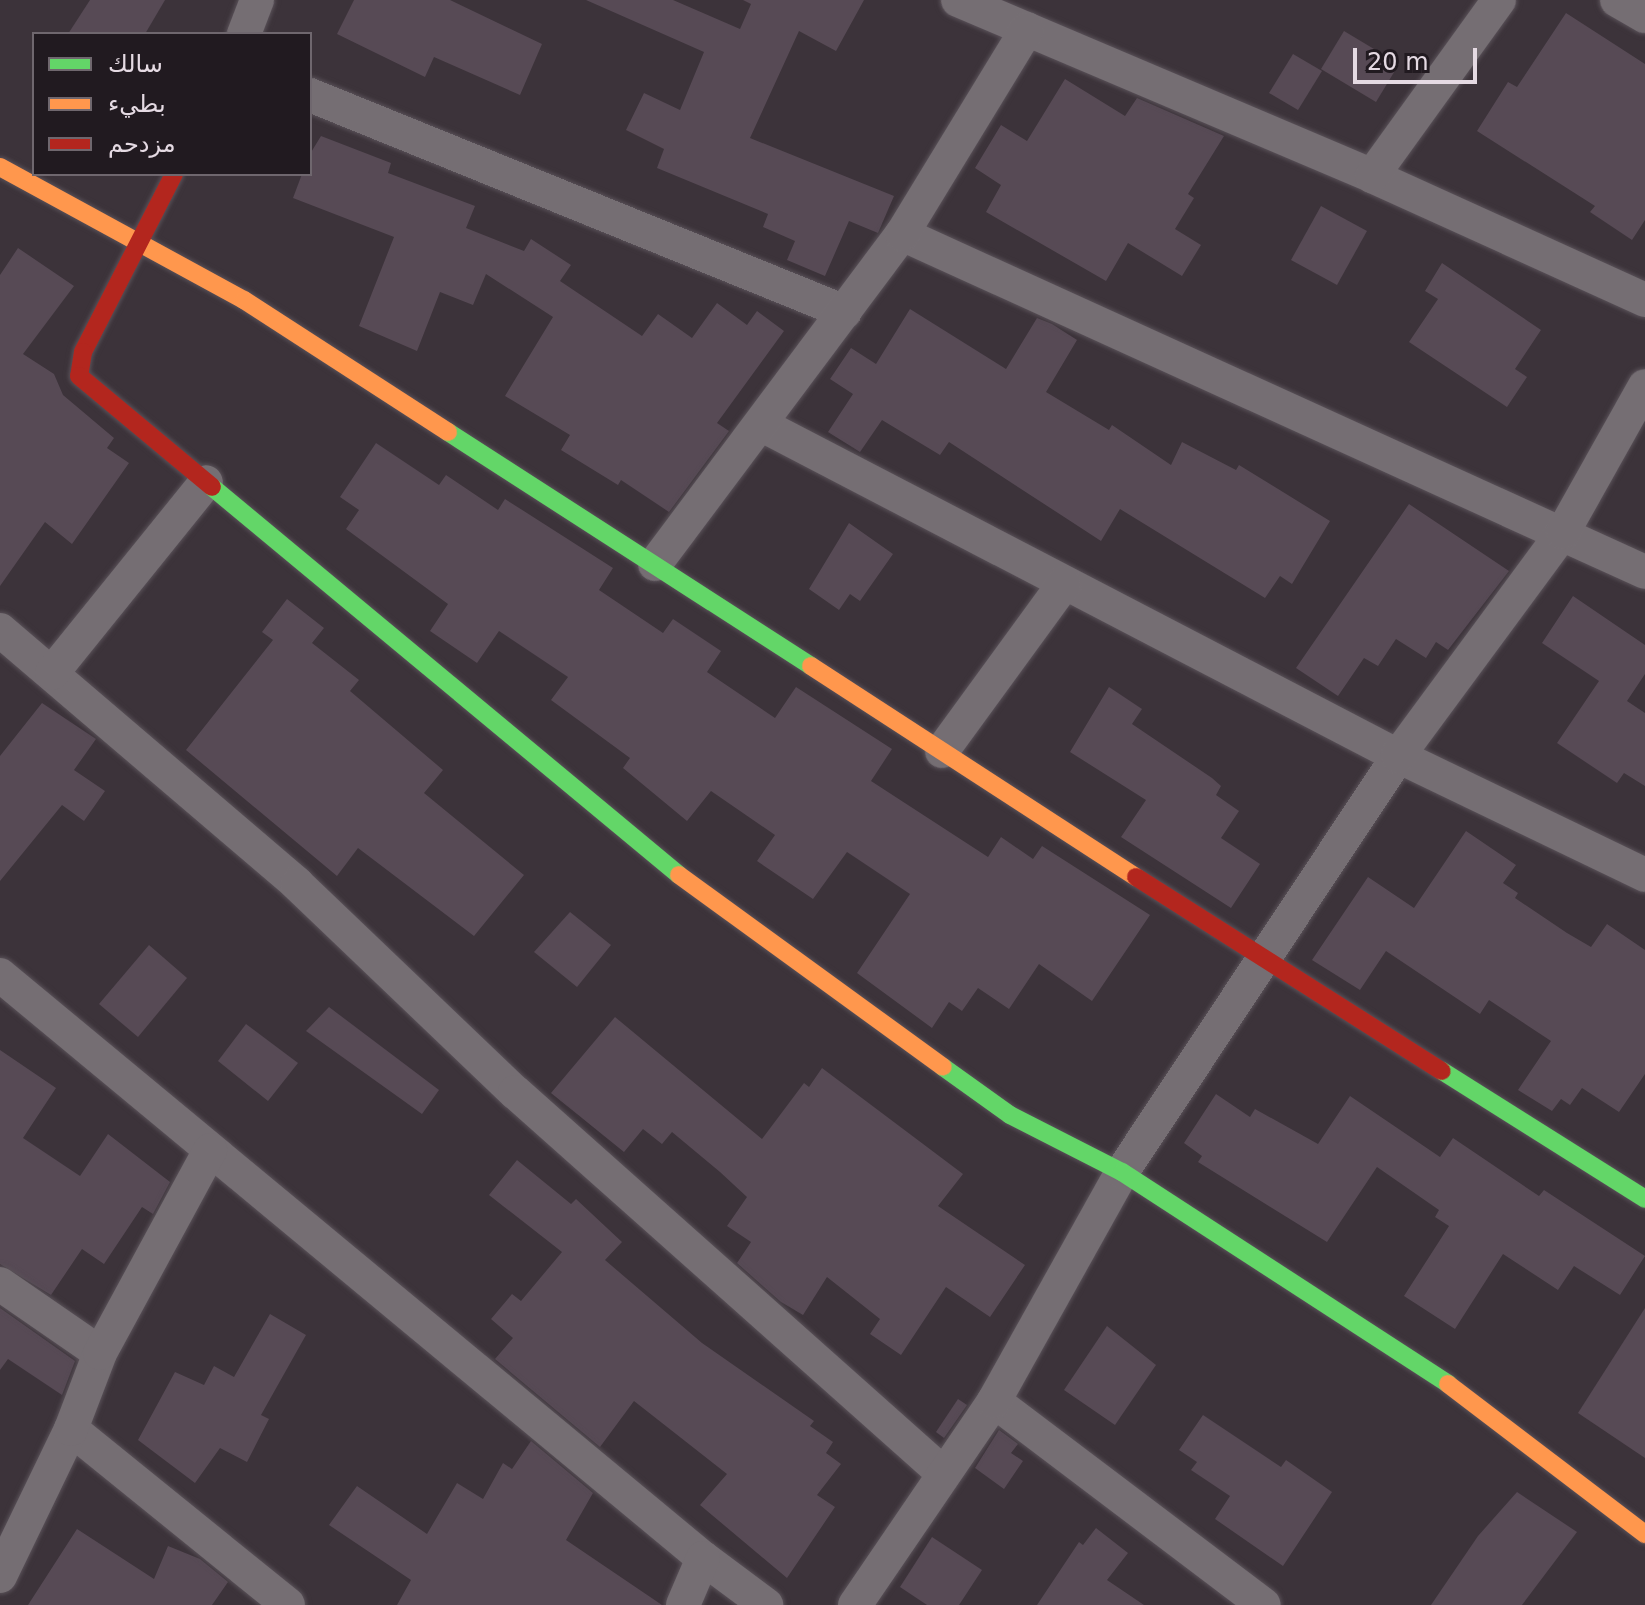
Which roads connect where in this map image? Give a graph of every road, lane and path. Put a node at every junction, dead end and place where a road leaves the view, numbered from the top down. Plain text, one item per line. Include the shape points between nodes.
1 (257, 0) edge
2 (958, 0) edge
3 (1499, 0) edge
4 (1617, 0) edge
5 (1645, 16) edge
6 (1027, 29) junction
7 (245, 32) edge
8 (312, 96) edge
9 (0, 167) edge
10 (173, 176) edge
11 (1372, 176) junction
12 (902, 234) junction
13 (138, 239) junction
14 (1645, 300) edge
15 (845, 312) junction
16 (1645, 386) edge
17 (762, 425) junction
18 (206, 482) junction
19 (1563, 532) junction
20 (655, 564) junction
21 (1645, 572) edge
22 (1064, 584) junction
23 (0, 630) edge
24 (52, 673) junction
25 (942, 751) junction
26 (1398, 756) junction
27 (1645, 875) edge
28 (1263, 959) junction
29 (0, 975) edge
30 (210, 1150) junction
31 (1122, 1172) junction
32 (1645, 1199) edge
33 (0, 1284) edge
34 (100, 1353) junction
35 (994, 1401) junction
36 (71, 1429) junction
37 (944, 1474) junction
38 (11, 1520) edge
39 (1645, 1534) edge
40 (703, 1558) junction
41 (0, 1576) edge
42 (288, 1605) edge
43 (683, 1605) edge
44 (766, 1605) edge
45 (855, 1605) edge
46 (1264, 1605) edge

1 - 7 street
2 - 6 street
3 - 11 street
4 - 5 street
6 - 11 street
6 - 12 street
8 - 15 street
9 - 13 street
10 - 13 street
11 - 14 street
12 - 15 street
12 - 19 street
13 - 18 street via 83,352 79,376
13 - 20 street via 244,300
15 - 17 street
16 - 19 street
17 - 20 street
17 - 22 street
18 - 24 street
18 - 31 street via 643,849 1010,1115
19 - 21 street
19 - 26 street
20 - 25 street
22 - 25 street
22 - 26 street
23 - 24 street
24 - 37 street via 297,884 515,1092
25 - 28 street
26 - 27 street
26 - 28 street
28 - 31 street
28 - 32 street
29 - 30 street
30 - 34 street
30 - 40 street
31 - 35 street
31 - 39 street via 1448,1384
33 - 34 street
34 - 36 street
35 - 37 street
35 - 46 street
36 - 38 street
36 - 42 street
37 - 45 street
38 - 41 street
40 - 43 street
40 - 44 street

